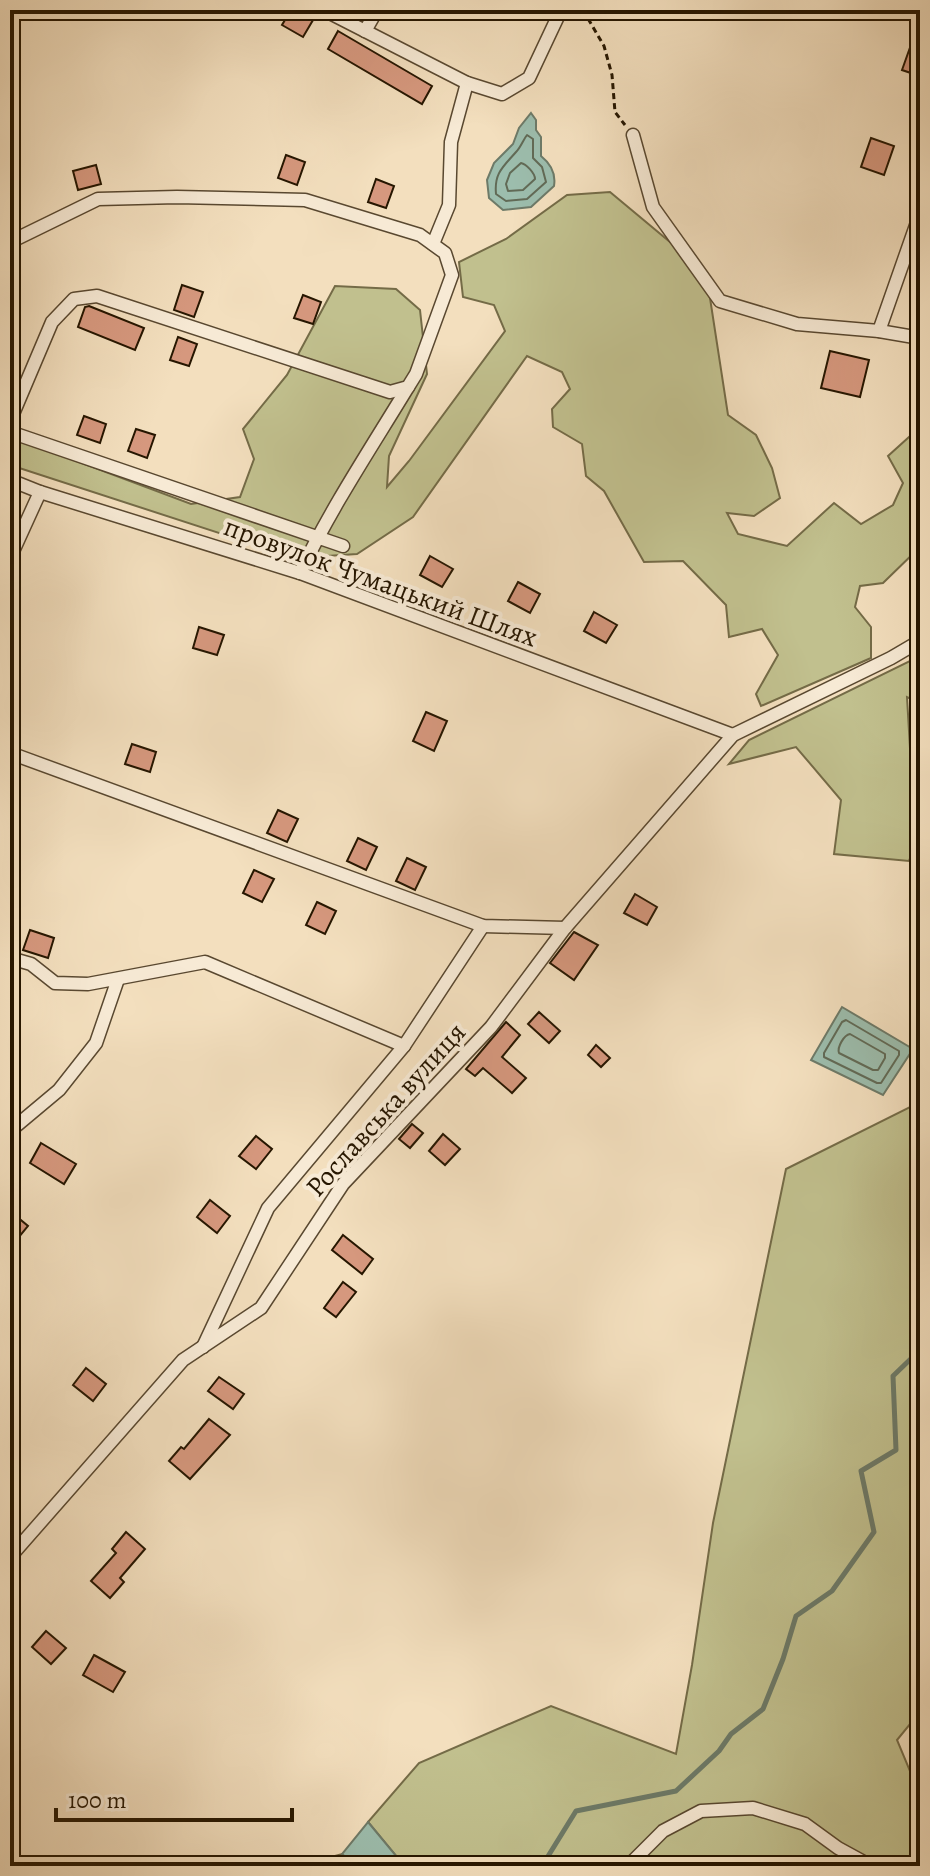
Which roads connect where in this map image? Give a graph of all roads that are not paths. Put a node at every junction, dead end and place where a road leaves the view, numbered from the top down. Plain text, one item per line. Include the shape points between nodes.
1 (324, 10) edge
2 (377, 10) edge
3 (561, 10) edge
4 (365, 31) junction
5 (467, 83) junction
6 (633, 135) road end
7 (920, 214) edge
8 (10, 242) edge
9 (433, 244) junction
10 (879, 331) junction
11 (920, 338) edge
12 (408, 387) junction
13 (10, 421) edge
14 (10, 432) edge
15 (10, 480) edge
16 (40, 492) junction
17 (317, 537) junction
18 (343, 546) dead end
19 (10, 558) edge
20 (300, 573) junction
21 (920, 641) edge
22 (733, 735) junction
23 (10, 753) edge
24 (483, 926) junction
25 (565, 928) junction
26 (10, 958) edge
27 (118, 979) junction
28 (404, 1046) junction
29 (10, 1131) edge
30 (203, 1347) junction
31 (10, 1557) edge
32 (628, 1866) edge
33 (871, 1866) edge

1 - 4 street
2 - 4 street
3 - 5 street via 529,78 502,94
4 - 5 street
5 - 9 street via 451,142 449,205
6 - 10 street via 653,207 720,301 797,324
7 - 10 street
8 - 9 street via 98,199 177,197 305,200 420,235
9 - 12 street via 445,253 452,275
10 - 11 street
12 - 13 street via 390,392 97,296 74,299 52,322
12 - 17 street
14 - 17 street
15 - 16 street, провулок Чумацький Шлях
16 - 19 street
16 - 20 street, провулок Чумацький Шлях
17 - 18 street
17 - 20 street
20 - 22 street, провулок Чумацький Шлях
21 - 22 street, Рославська вулиця
22 - 25 street, Рославська вулиця
23 - 24 street
24 - 25 street
24 - 28 street, Рославська вулиця
25 - 30 street, Рославська вулиця via 491,1027 343,1184 261,1308
26 - 27 street, Рославська вулиця via 31,964 55,983
27 - 28 street, Рославська вулиця via 205,962
27 - 29 street via 96,1043 59,1090
28 - 30 street, Рославська вулиця via 268,1208
30 - 31 street, Рославська вулиця via 183,1360
32 - 33 street via 663,1831 701,1811 753,1808 805,1824

